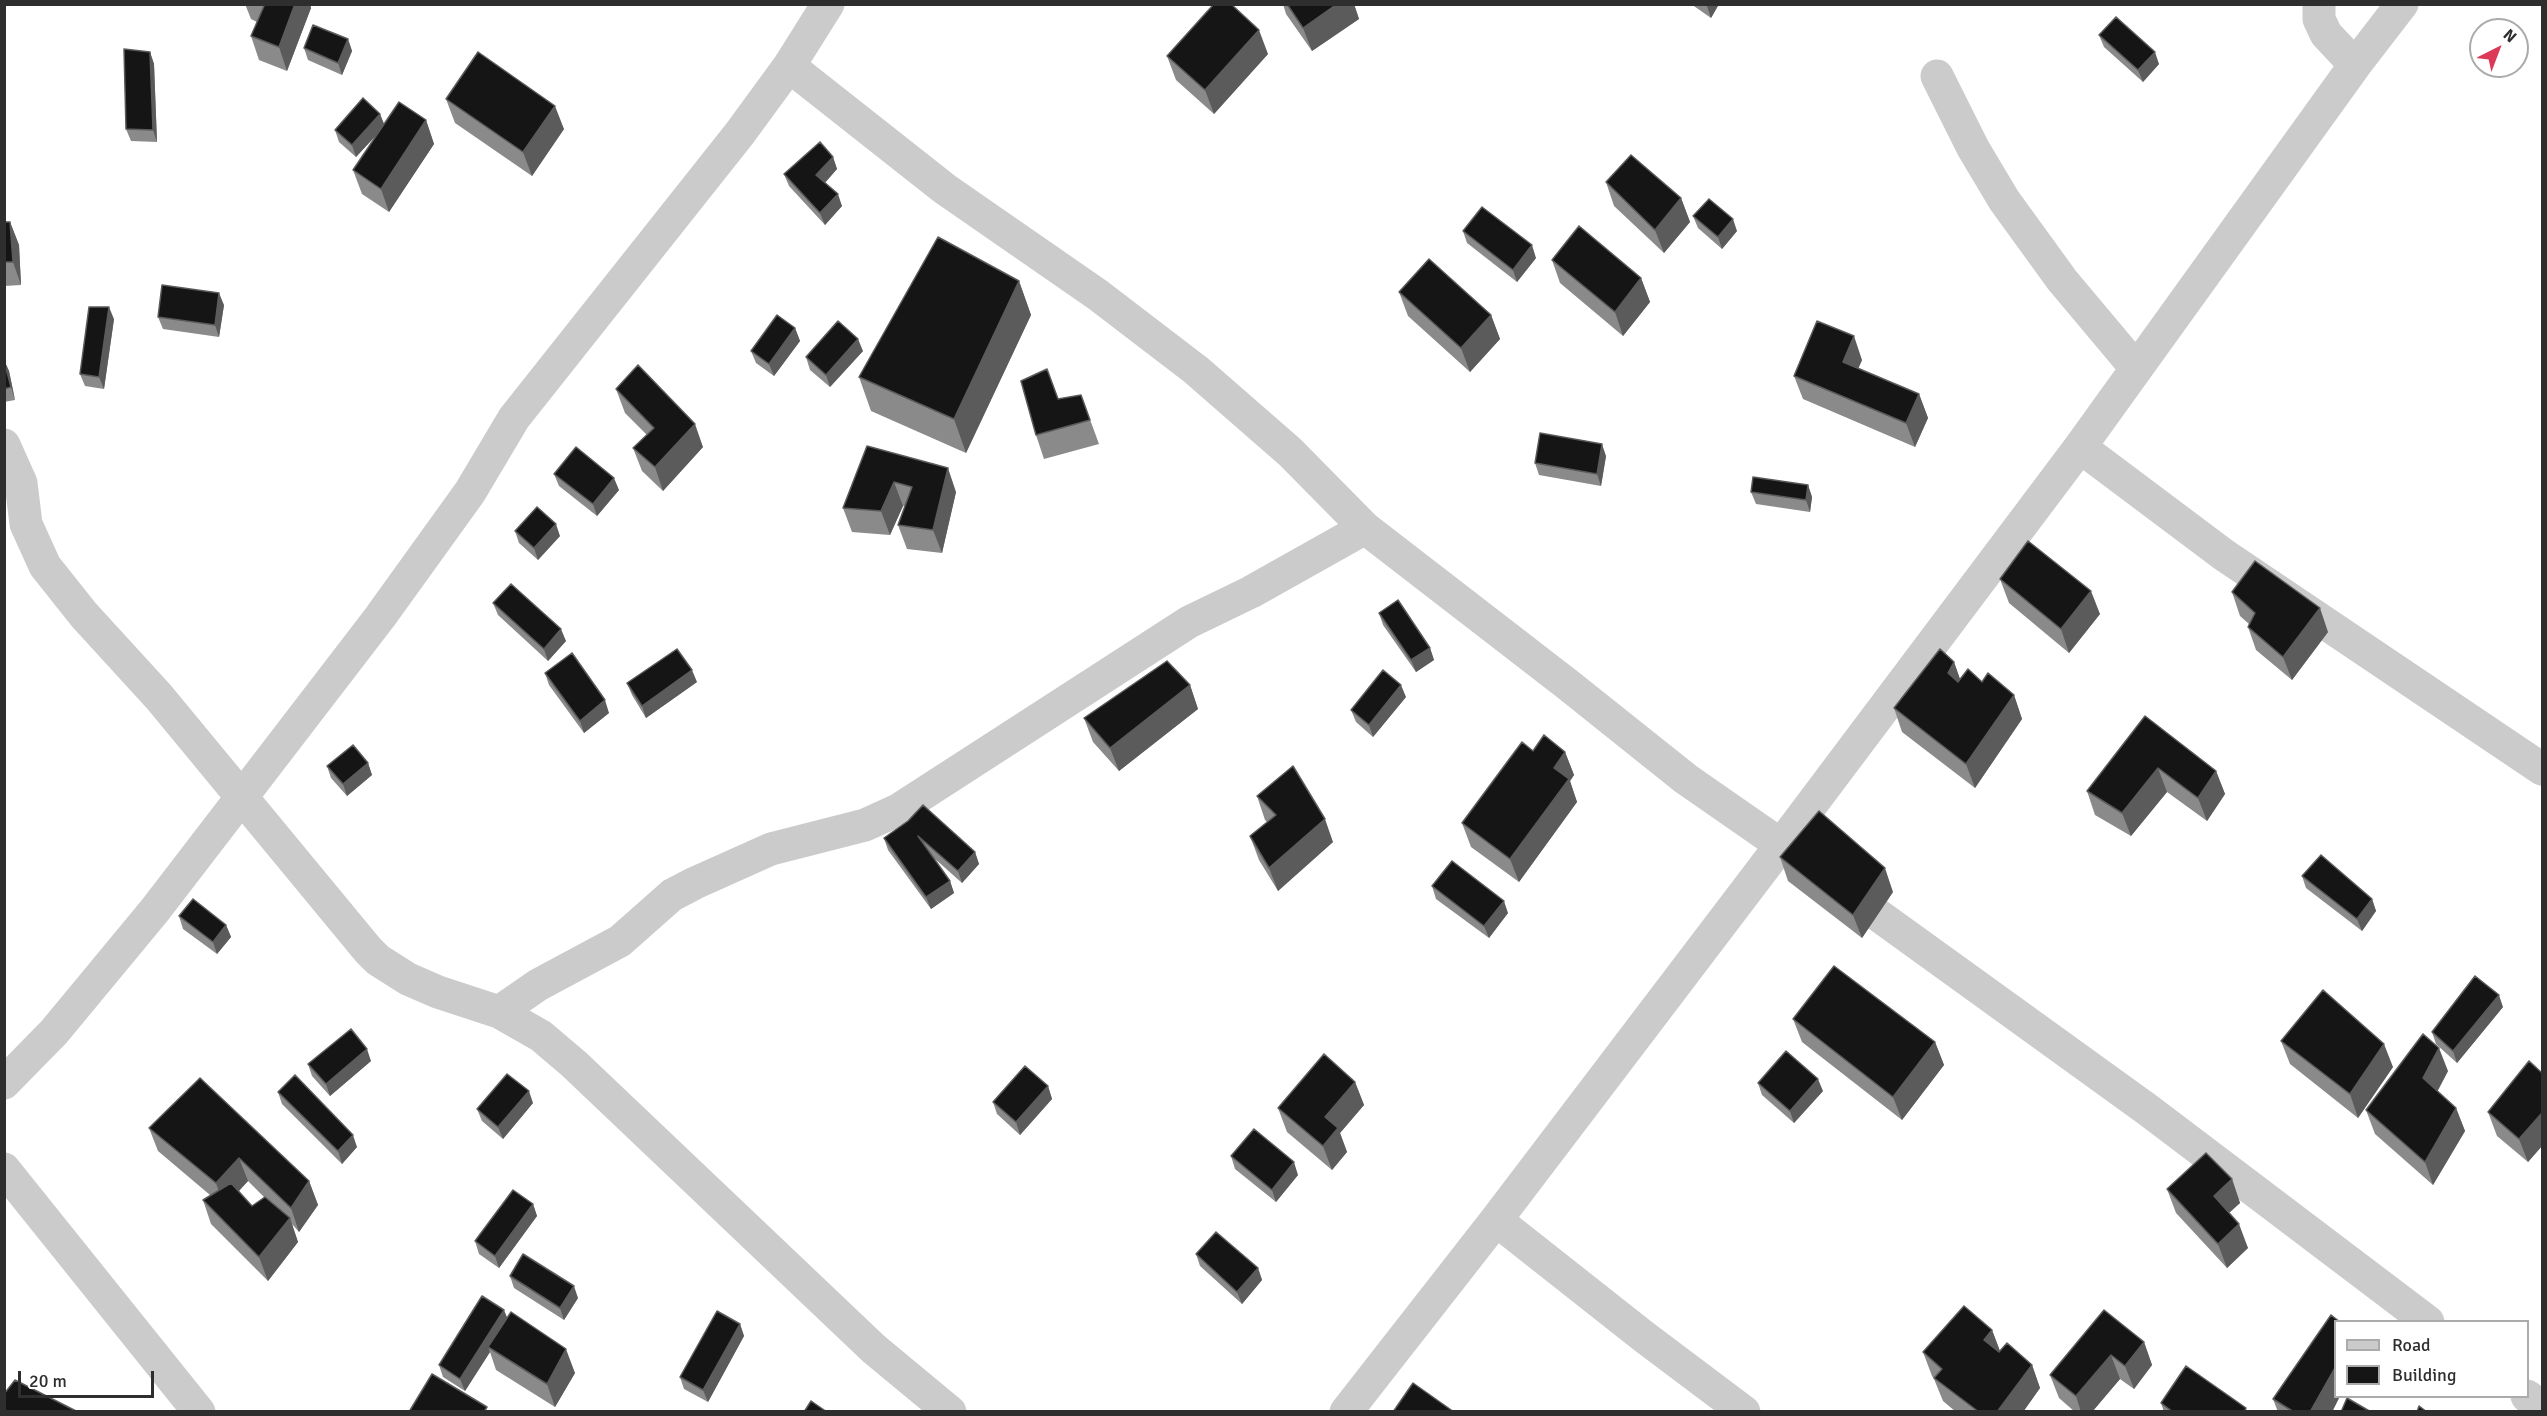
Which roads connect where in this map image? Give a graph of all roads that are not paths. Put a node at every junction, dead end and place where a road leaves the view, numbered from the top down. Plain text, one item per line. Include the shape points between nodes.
1 (828, 4) edge
2 (2319, 4) edge
3 (2402, 4) edge
4 (2355, 65) junction
5 (789, 66) junction
6 (1937, 76) dead end
7 (2135, 367) junction
8 (4, 445) edge
9 (2080, 447) junction
10 (1365, 528) junction
11 (2542, 769) edge
12 (241, 798) junction
13 (1781, 844) junction
14 (499, 1012) junction
15 (4, 1083) edge
16 (4, 1169) edge
17 (1496, 1220) junction
18 (2425, 1320) edge
19 (2529, 1398) edge
20 (2542, 1408) edge
21 (199, 1412) edge
22 (950, 1412) edge
23 (1346, 1412) edge
24 (1744, 1412) edge

1 - 5 street
2 - 4 street via 2319,19 2326,34
3 - 4 street
4 - 7 street
5 - 10 street via 945,189 1098,295 1196,370 1290,452
5 - 12 street via 514,418 446,527
6 - 7 street via 2004,200 2062,280
7 - 9 street
8 - 12 street via 21,483 26,524 45,566
9 - 11 street via 2224,555
9 - 13 street
10 - 13 street via 1686,779
10 - 14 street via 1189,622 898,810 865,825 771,849 695,883 672,895 620,941 538,985
12 - 14 street via 378,960 438,992
12 - 15 street via 69,1014
13 - 17 street
13 - 18 street via 2148,1110
14 - 22 street via 541,1036 574,1064 866,1341
16 - 21 street
17 - 23 street
17 - 24 street
19 - 20 street

